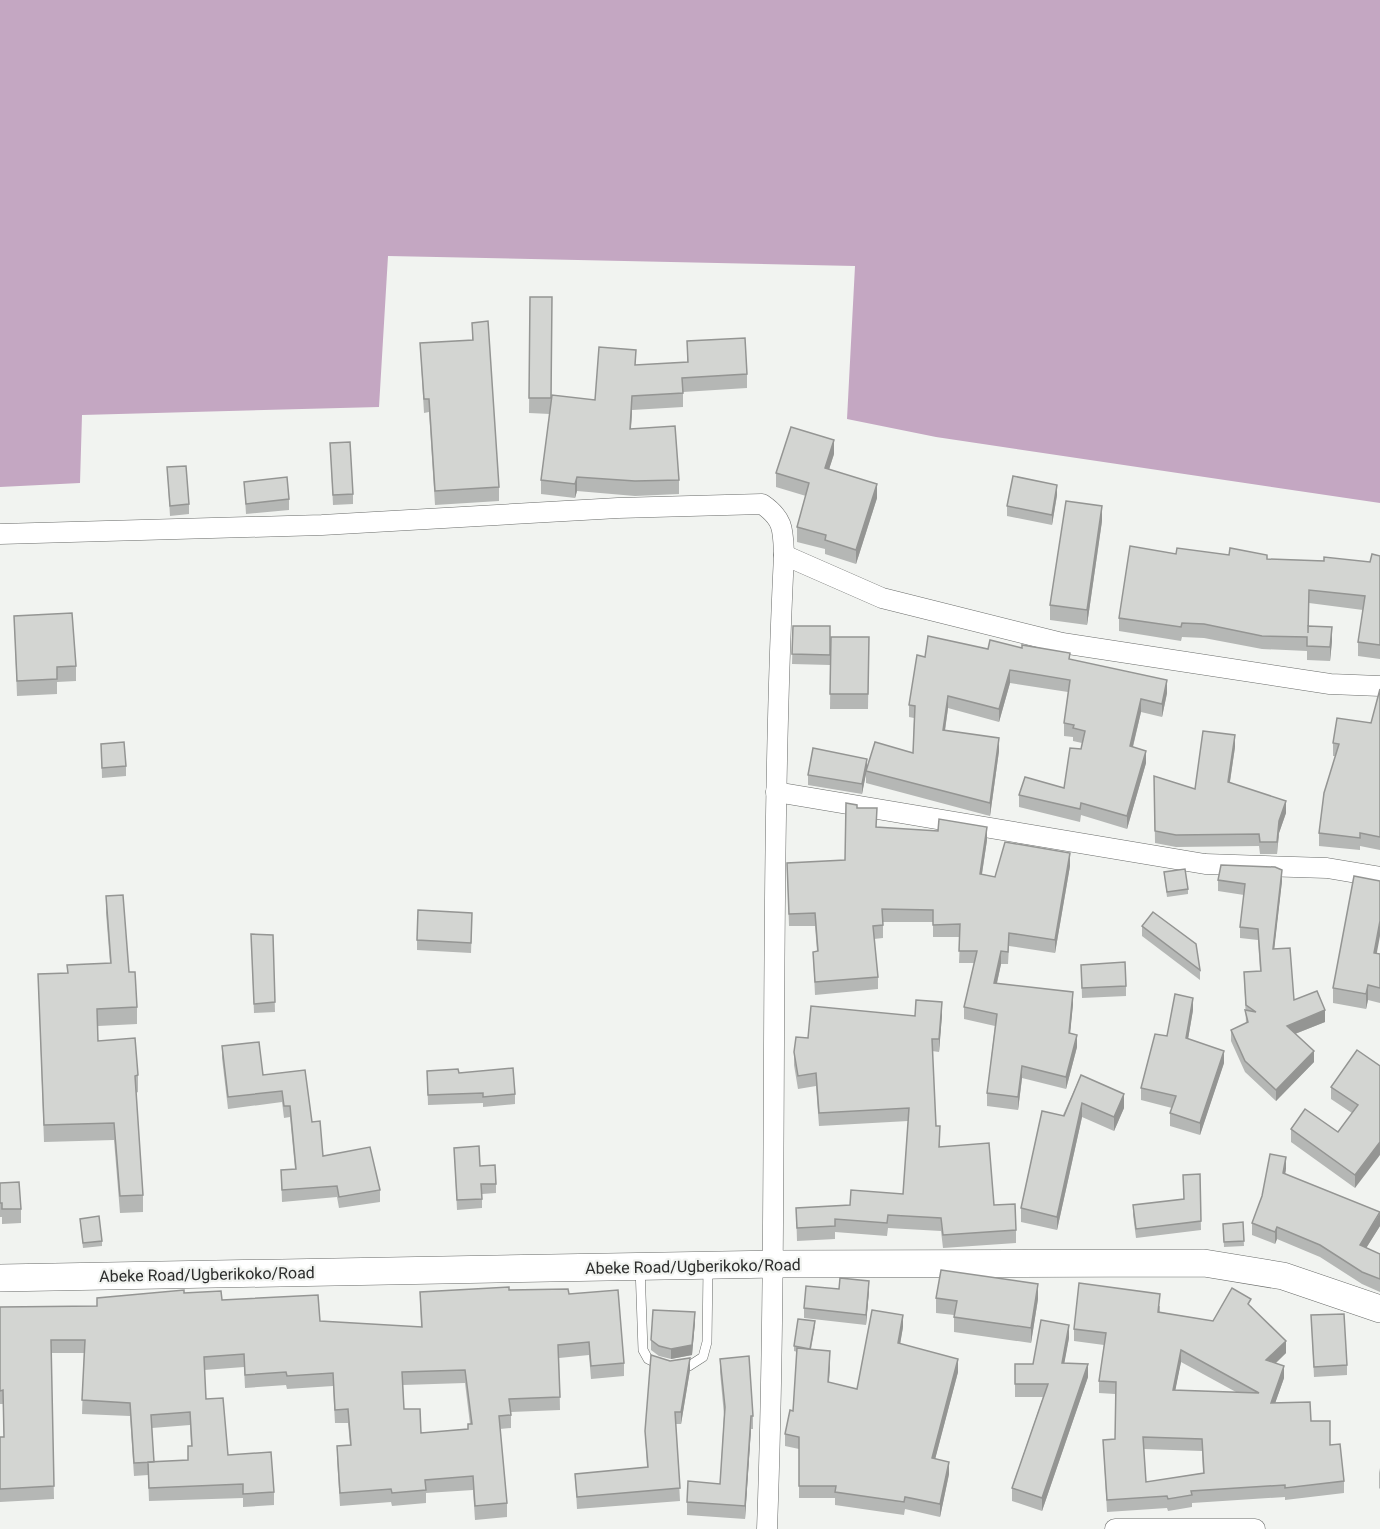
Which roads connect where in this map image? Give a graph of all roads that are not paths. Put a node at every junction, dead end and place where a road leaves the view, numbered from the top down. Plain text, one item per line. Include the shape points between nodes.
1 (0, 534) edge
2 (784, 555) junction
3 (1380, 686) edge
4 (776, 792) junction
5 (1380, 877) edge
6 (773, 1264) junction
7 (708, 1266) junction
8 (640, 1267) junction
9 (0, 1278) edge
10 (1380, 1309) edge
11 (768, 1529) edge
12 (1115, 1529) edge
13 (1255, 1529) edge

1 - 2 street via 322,525 762,504 775,513 783,528
2 - 3 street via 882,598 1062,643 1330,684
2 - 4 street
4 - 5 street via 1205,864 1327,868
4 - 6 street
6 - 7 street, Abeke Road/Ugberikoko/Road
6 - 10 street, Abeke Road/Ugberikoko/Road via 1204,1263 1283,1275
6 - 11 street
7 - 8 street, Abeke Road/Ugberikoko/Road
7 - 8 lane via 707,1342 703,1358 689,1366 675,1367 648,1359 643,1350
8 - 9 street, Abeke Road/Ugberikoko/Road
12 - 13 street

